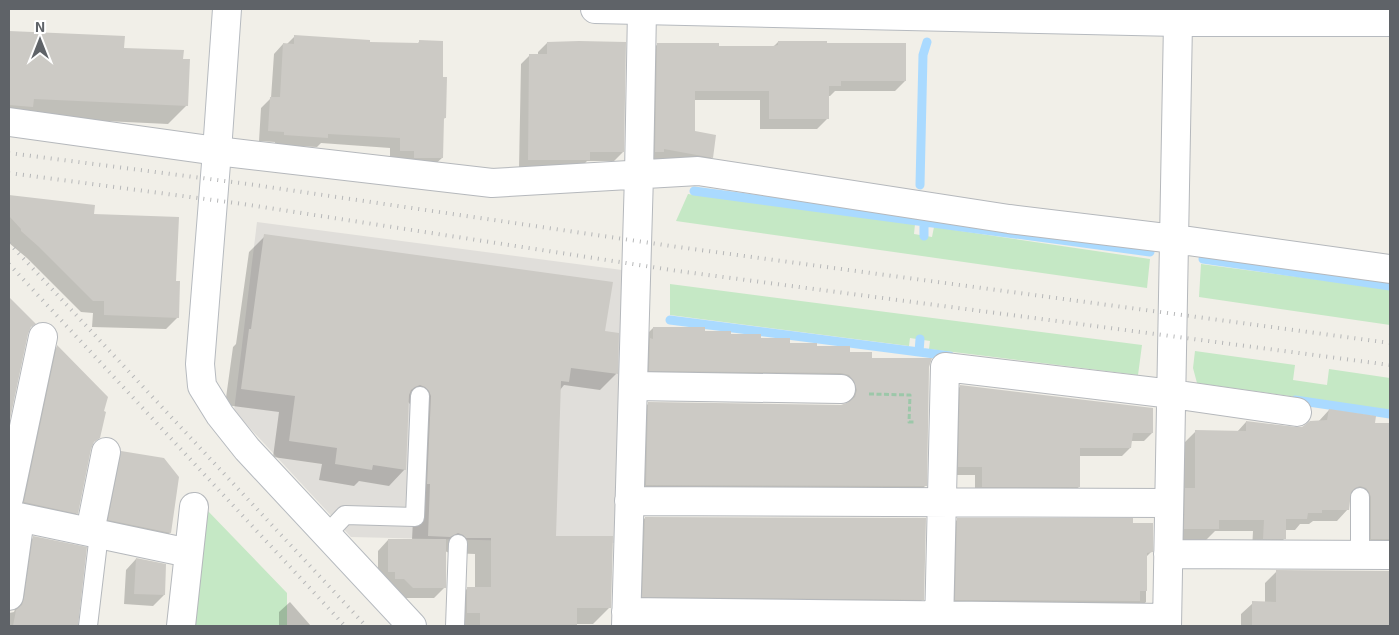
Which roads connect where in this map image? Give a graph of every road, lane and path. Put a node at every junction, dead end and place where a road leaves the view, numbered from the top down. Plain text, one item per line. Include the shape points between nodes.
1 (227, 9) edge
2 (595, 9) edge
3 (642, 10) edge
4 (783, 11) edge
5 (1178, 22) junction
6 (1390, 22) edge
7 (9, 122) edge
8 (218, 151) junction
9 (639, 175) junction
10 (1174, 239) junction
11 (1390, 269) edge
12 (43, 337) dead end
13 (633, 386) junction
14 (841, 389) joint
15 (1172, 394) junction
16 (420, 396) dead end
17 (1297, 412) dead end
18 (943, 423) junction
19 (106, 452) dead end
20 (1360, 497) dead end
21 (629, 501) junction
22 (942, 502) junction
23 (1169, 503) junction
24 (194, 507) dead end
25 (13, 510) edge
26 (95, 533) junction
27 (327, 534) junction
28 (458, 544) dead end
29 (189, 553) junction
30 (1168, 554) junction
31 (1360, 555) junction
32 (1390, 556) edge
33 (9, 596) edge
34 (626, 619) edge
35 (939, 621) edge
36 (1167, 622) edge
37 (88, 626) edge
38 (181, 626) edge
39 (412, 626) edge
40 (455, 626) edge

1 - 8 street
2 - 3 street
3 - 4 street
3 - 9 street
4 - 5 street
5 - 6 street
5 - 10 street
7 - 8 street
8 - 9 street via 492,183
8 - 27 street via 200,364 202,386 247,449
9 - 10 street via 698,171 1009,219
9 - 13 street
10 - 11 street
10 - 15 street
12 - 25 street
13 - 14 street
13 - 21 street
14 - 18 path via 846,394 910,395 909,422
15 - 17 street
15 - 18 street via 945,367
15 - 23 street
16 - 27 lane via 415,517 345,515
18 - 22 street
19 - 26 street
20 - 31 lane
21 - 22 street
21 - 34 street
22 - 23 street
22 - 35 street
23 - 30 street
24 - 29 street
25 - 26 street
25 - 33 street
26 - 29 street
26 - 37 lane
27 - 39 street
28 - 40 lane
29 - 38 street
30 - 31 street
30 - 36 street
31 - 32 street
34 - 35 street
35 - 36 street

